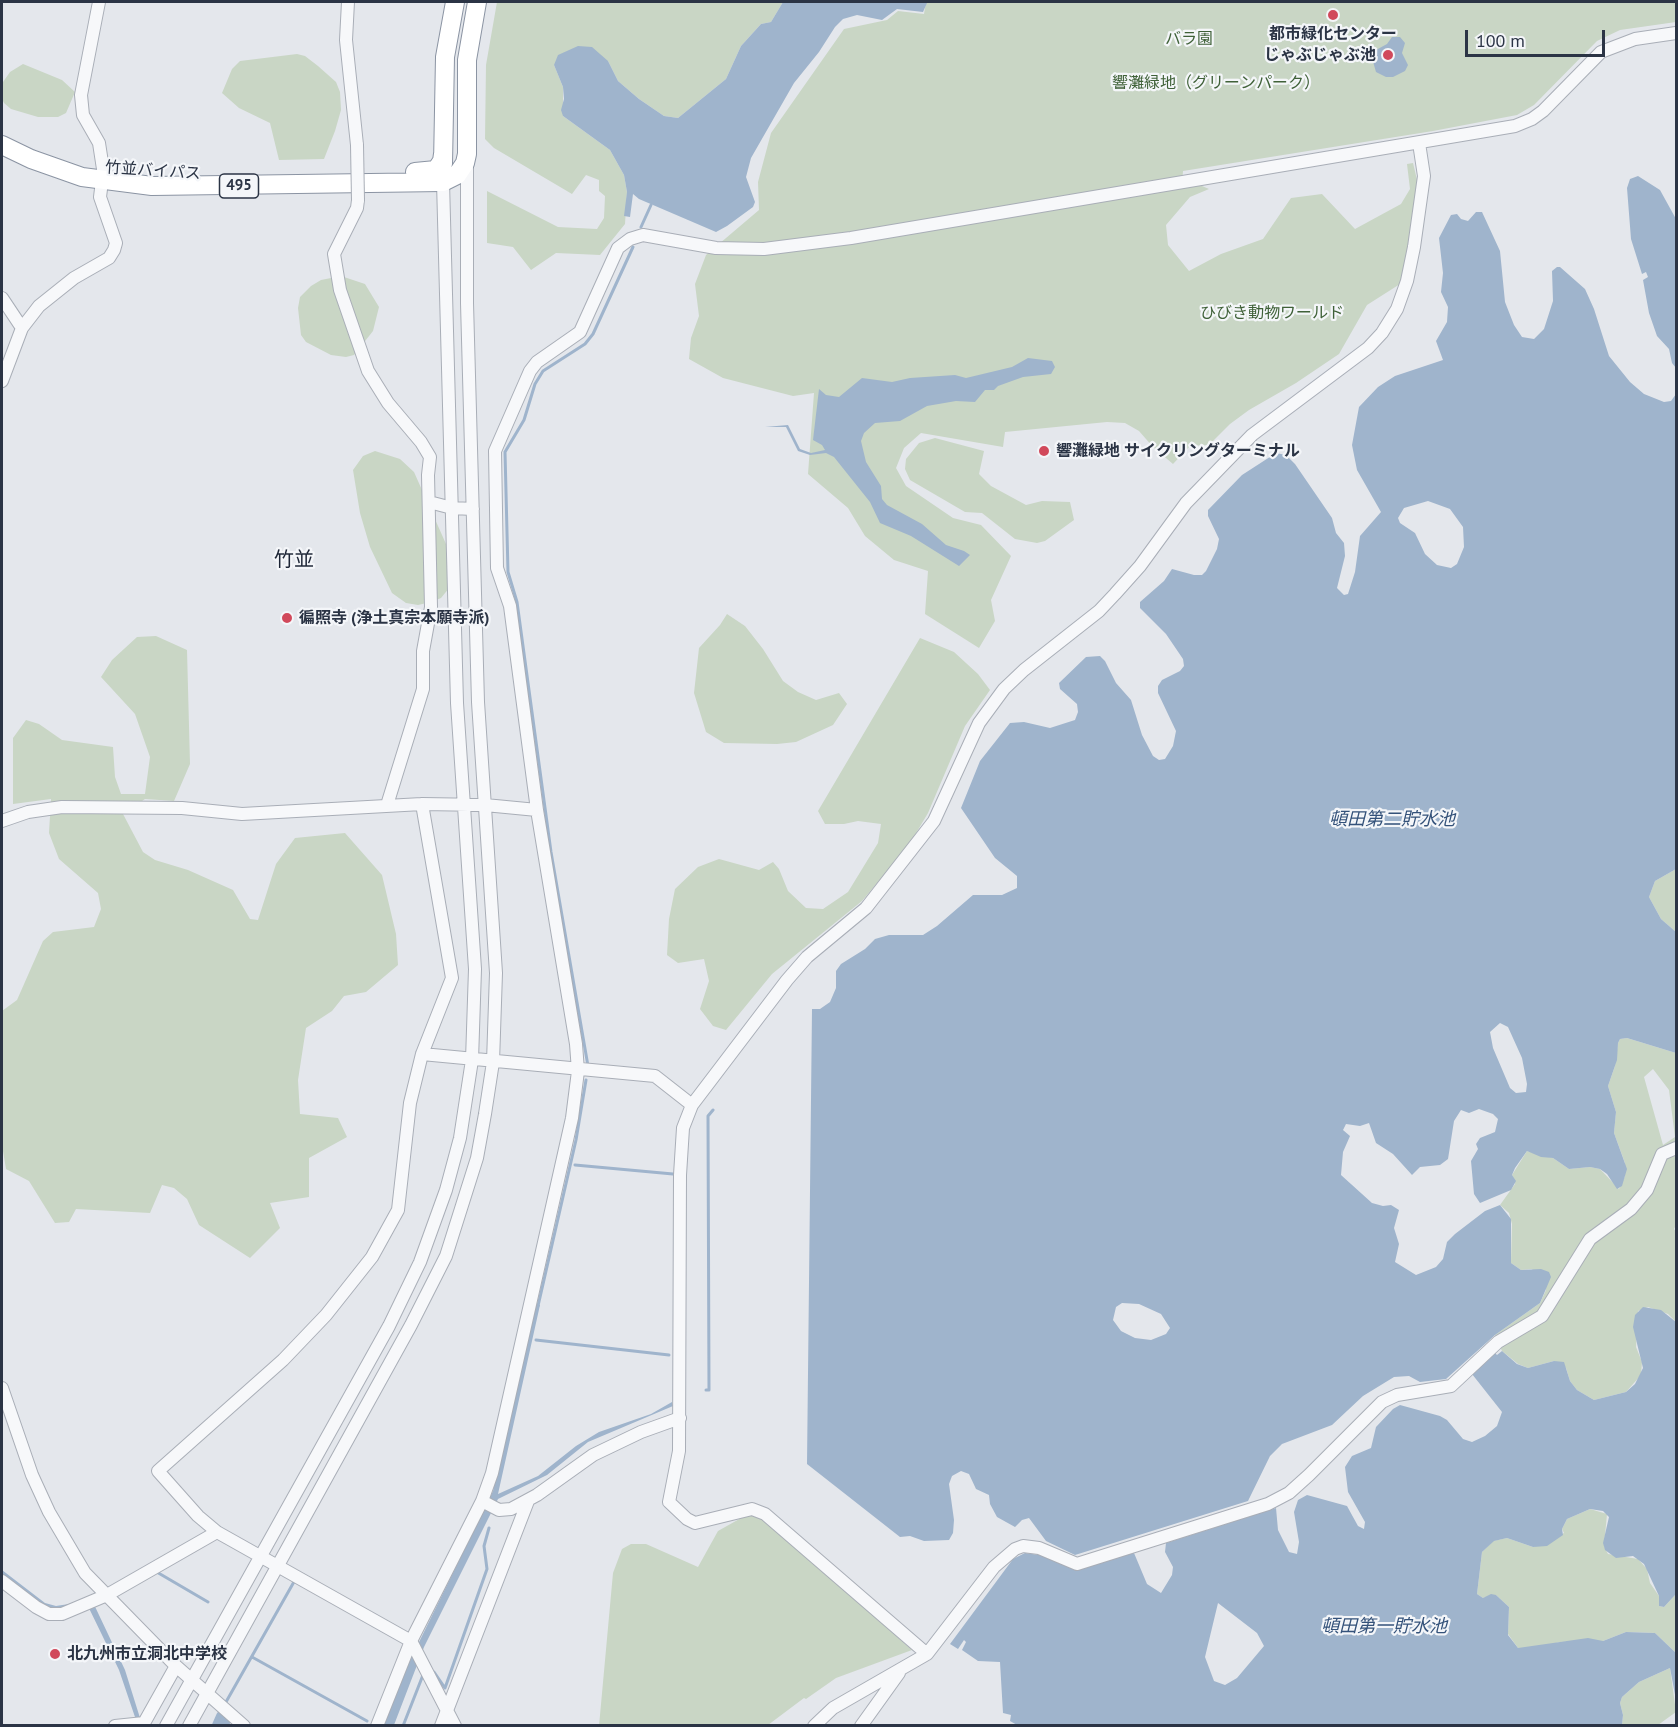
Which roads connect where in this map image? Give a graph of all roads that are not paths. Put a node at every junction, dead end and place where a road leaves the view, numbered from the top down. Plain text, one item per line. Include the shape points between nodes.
1 (99, 2) edge
2 (348, 2) edge
3 (455, 2) edge
4 (477, 2) edge
5 (1677, 33) edge
6 (2, 132) edge
7 (1419, 143) junction
8 (2, 145) edge
9 (102, 175) junction
10 (446, 181) junction
11 (2, 298) edge
12 (22, 328) junction
13 (2, 381) edge
14 (429, 502) junction
15 (452, 508) junction
16 (473, 509) junction
17 (422, 804) junction
18 (387, 805) junction
19 (464, 805) junction
20 (485, 805) junction
21 (537, 810) junction
22 (2, 821) edge
23 (422, 1054) junction
24 (472, 1060) junction
25 (493, 1062) junction
26 (578, 1071) junction
27 (692, 1105) junction
28 (1677, 1148) edge
29 (2, 1388) edge
30 (680, 1413) junction
31 (482, 1501) junction
32 (528, 1501) junction
33 (217, 1532) junction
34 (258, 1556) junction
35 (277, 1565) junction
36 (2, 1581) edge
37 (107, 1594) junction
38 (411, 1641) junction
39 (927, 1654) junction
40 (176, 1666) junction
41 (901, 1670) junction
42 (191, 1677) junction
43 (207, 1692) junction
44 (448, 1709) junction
45 (115, 1725) edge
46 (166, 1725) edge
47 (189, 1725) edge
48 (244, 1725) edge
49 (377, 1725) edge
50 (441, 1725) edge
51 (455, 1725) edge
52 (814, 1725) edge
53 (861, 1725) edge

1 - 9 street via 81,95 83,115 99,143
2 - 14 street, bridge via 346,40 357,145 358,200 334,254 340,290 368,371 388,404 430,457
3 - 10 highway via 445,57 440,166
4 - 10 highway via 467,60 467,154 465,163
5 - 7 street via 1635,39 1601,52 1532,119 1515,126
6 - 9 highway, 竹並バイパス / 495
7 - 21 street via 1269,165 850,238 764,249 716,248 643,235 618,248 580,332 530,371 495,451 497,568 510,606
7 - 27 street via 1424,176 1414,247 1397,309 1382,333 1368,348 1252,435 1186,503 1115,594 1004,689 979,723 934,821 866,908 807,957 787,980
8 - 9 highway, 竹並バイパス / 495 via 59,170
9 - 10 highway, 竹並バイパス / 495 via 194,187
9 - 12 street via 100,197 116,243 114,250 109,258 74,278 39,306
10 - 15 street
10 - 16 street via 467,303
11 - 12 street
12 - 13 street
14 - 15 street
14 - 18 street via 431,607 423,651 423,689
15 - 16 street
15 - 19 street
16 - 20 street
17 - 18 street
17 - 19 street
17 - 23 street via 452,978
18 - 22 street via 242,814 182,808 62,807
19 - 20 street
19 - 24 street via 476,969
20 - 21 street
20 - 25 street via 496,973
21 - 26 street
23 - 24 street
23 - 33 street via 410,1103 401,1200 372,1257 326,1315 283,1360 158,1471
24 - 25 street
24 - 34 street via 460,1138 420,1262
25 - 26 street
25 - 35 street via 477,1158 446,1256
26 - 27 street via 655,1076
26 - 31 street via 572,1118 492,1473
27 - 30 street via 683,1128 680,1174
28 - 39 street via 1662,1154 1647,1190 1631,1209 1590,1239 1542,1316 1498,1342 1451,1386 1396,1395 1382,1402 1289,1493 1268,1504 1077,1564 1039,1548 1015,1549 994,1567
29 - 37 street via 49,1512 85,1573
30 - 32 street via 593,1455
30 - 39 street via 679,1451 669,1490 669,1502 679,1513 687,1520 702,1523 752,1509 765,1514
31 - 32 street via 499,1510
31 - 38 street
32 - 44 street
33 - 34 street
33 - 37 street
34 - 35 street
34 - 42 street
35 - 38 street
35 - 43 street
36 - 37 street via 50,1614 62,1614
37 - 40 street
38 - 44 street
38 - 49 street
39 - 41 street
40 - 42 street
40 - 45 street via 144,1723
41 - 52 street via 833,1708
41 - 53 street
42 - 43 street
42 - 46 street
43 - 47 street
43 - 48 street
44 - 50 street
44 - 51 street

